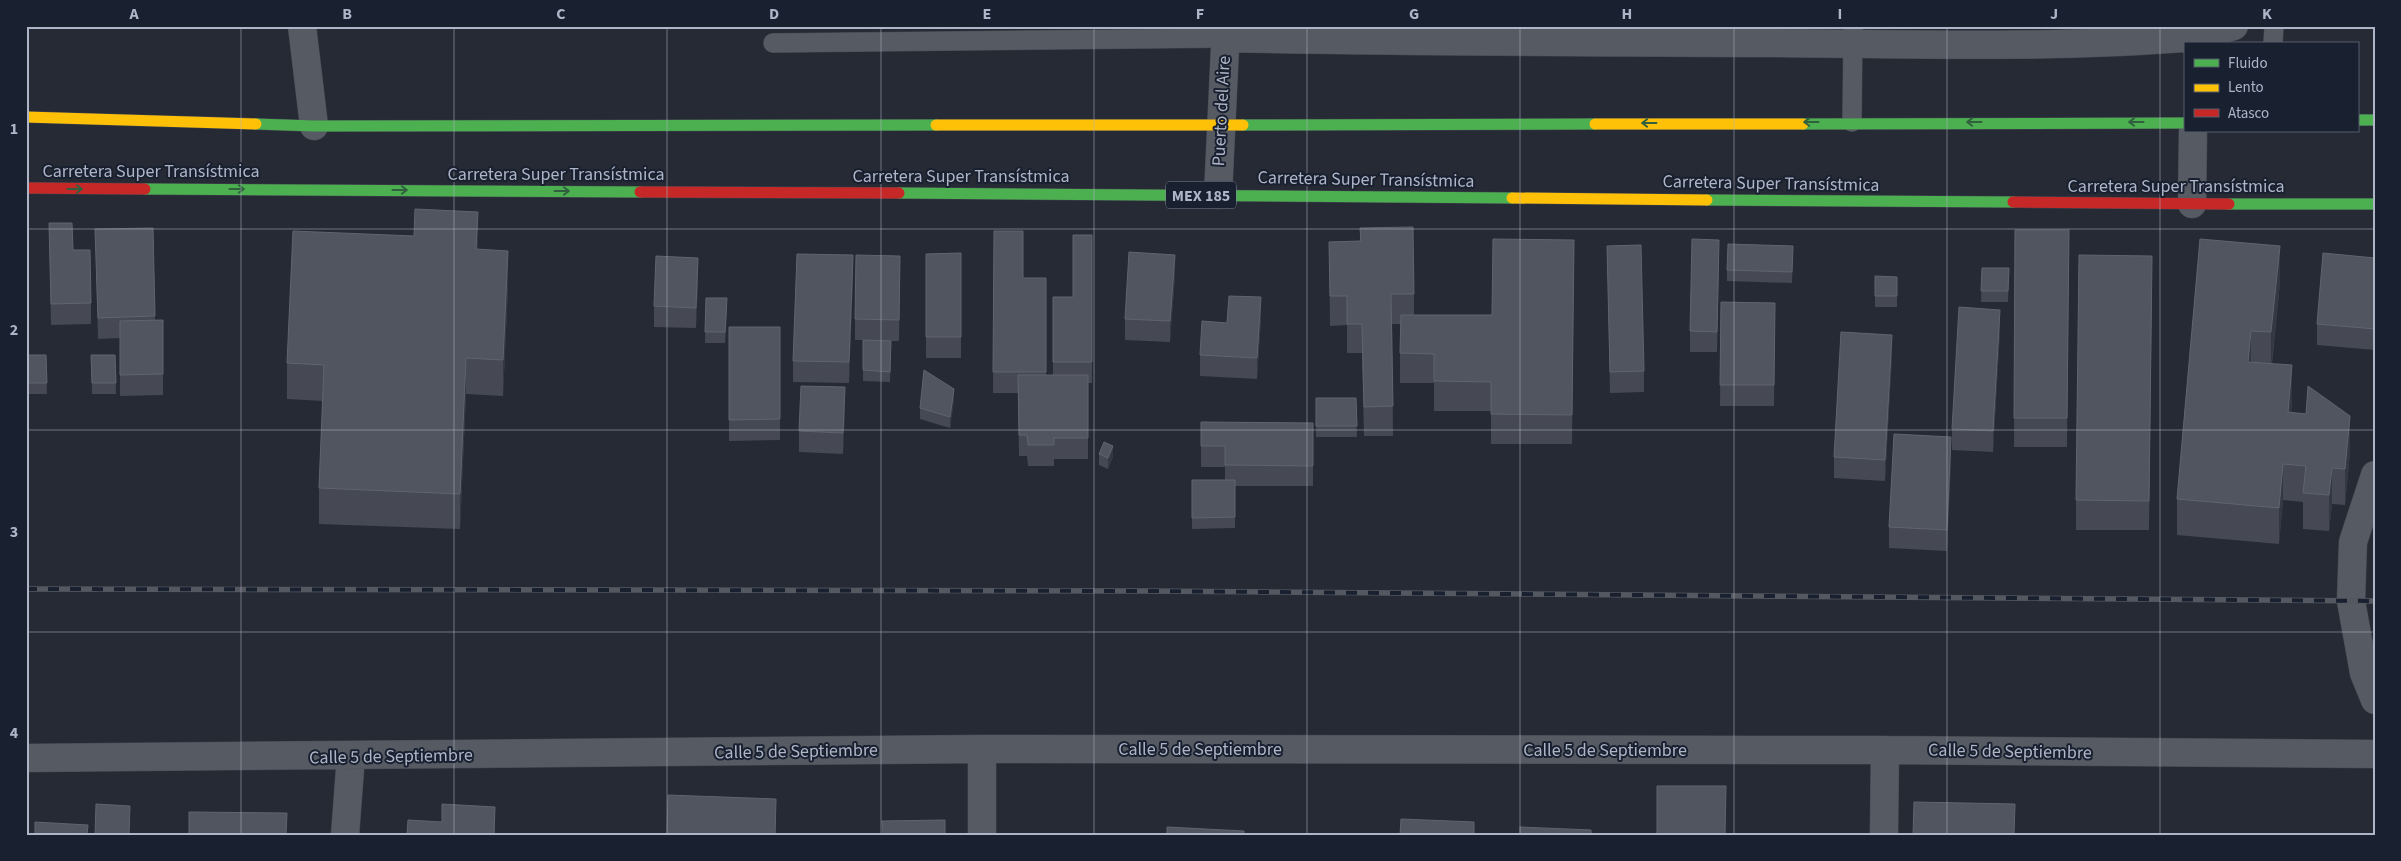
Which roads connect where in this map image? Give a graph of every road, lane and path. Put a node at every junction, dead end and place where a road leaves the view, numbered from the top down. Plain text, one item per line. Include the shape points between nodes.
1 (302, 26) edge
2 (2234, 26) edge
3 (2274, 26) edge
4 (1226, 32) edge
5 (1767, 35) edge
6 (1852, 35) edge
7 (2195, 36) edge
8 (2273, 42) edge
9 (773, 43) dead end
10 (26, 117) edge
11 (2358, 120) edge
12 (2375, 120) edge
13 (1852, 122) junction
14 (2184, 122) edge
15 (1220, 125) junction
16 (314, 126) junction
17 (2193, 132) edge
18 (26, 188) edge
19 (1218, 195) junction
20 (2192, 204) junction
21 (2375, 204) edge
22 (2375, 475) edge
23 (2375, 700) edge
24 (982, 749) junction
25 (1886, 750) junction
26 (2375, 754) edge
27 (351, 756) junction
28 (26, 758) edge
29 (345, 835) edge
30 (982, 835) edge
31 (1884, 835) edge

1 - 16 street
2 - 7 street
3 - 8 lane
4 - 5 street via 1401,42
4 - 9 lane
4 - 15 street, Puerto del Aire
5 - 6 street
6 - 7 street via 2123,43
6 - 13 lane
10 - 16 main road
11 - 12 main road
14 -> 13 main road
13 -> 15 main road
15 - 16 main road
15 - 19 street, Puerto del Aire
17 - 20 street
18 -> 19 main road, Carretera Super Transístmica / MEX 185
19 - 20 main road, Carretera Super Transístmica / MEX 185
20 - 21 main road, Carretera Super Transístmica / MEX 185
22 - 23 street via 2353,542 2351,601 2364,673
24 - 25 street, Calle 5 de Septiembre
24 - 27 street, Calle 5 de Septiembre
24 - 30 street
25 - 26 street, Calle 5 de Septiembre
25 - 31 street
27 - 28 street, Calle 5 de Septiembre
27 - 29 street

